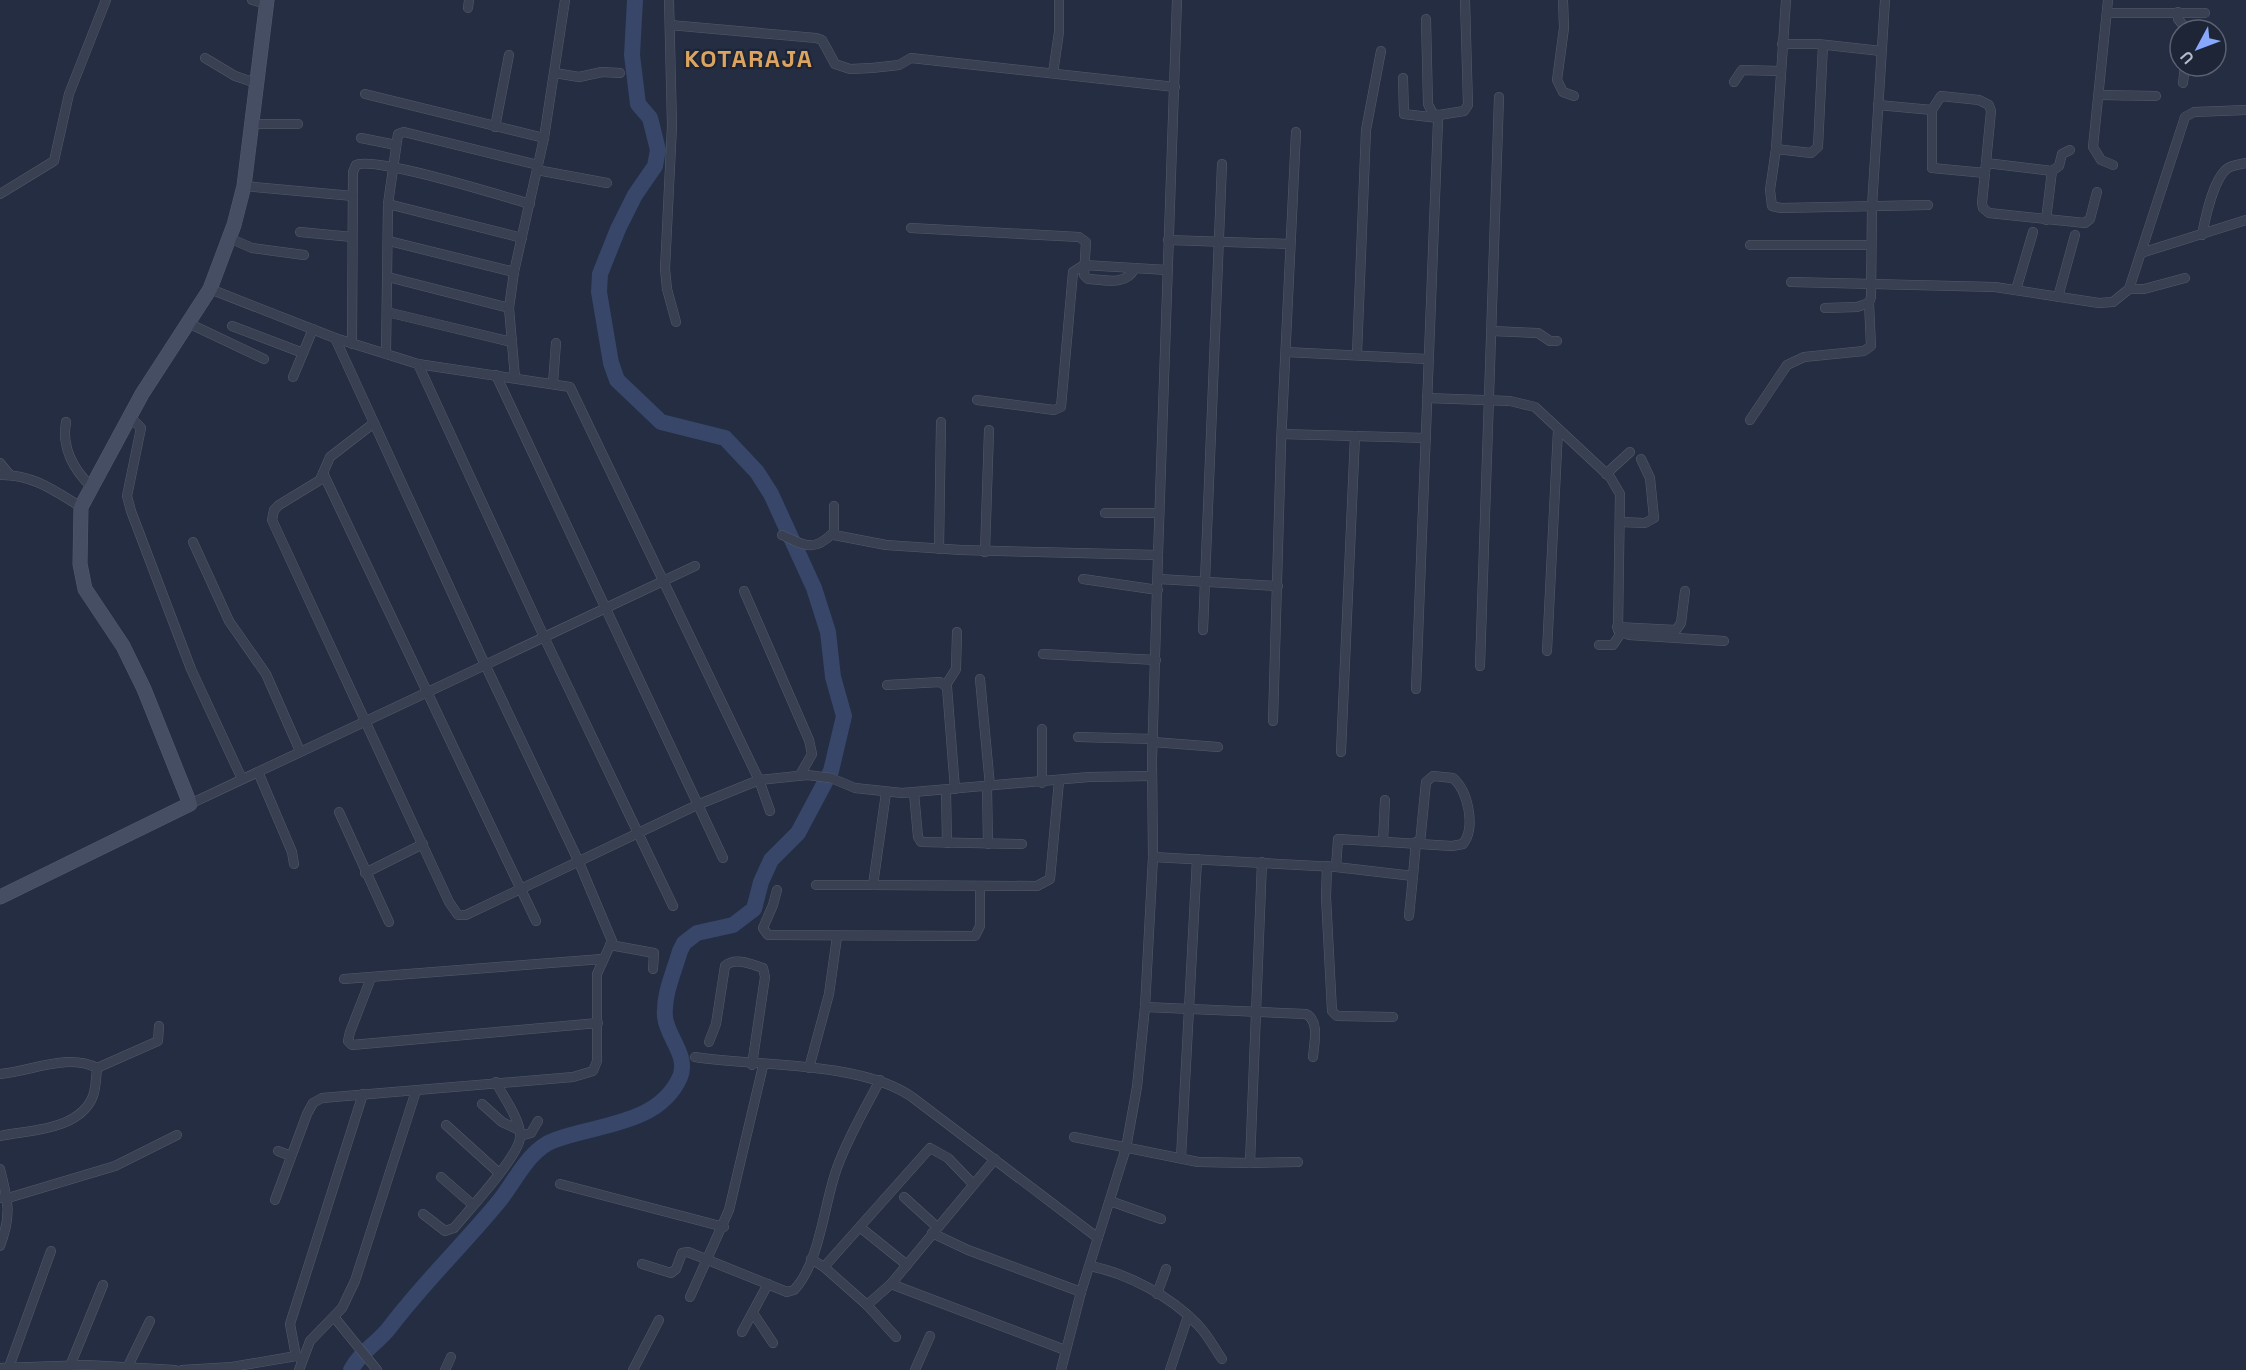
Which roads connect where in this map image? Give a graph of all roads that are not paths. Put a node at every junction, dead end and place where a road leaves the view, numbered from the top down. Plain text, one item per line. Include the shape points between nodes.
1 (106, 0) edge
2 (252, 0) edge
3 (565, 0) edge
4 (669, 0) edge
5 (1059, 0) edge
6 (1177, 0) edge
7 (1465, 0) edge
8 (1563, 0) edge
9 (1786, 0) edge
10 (1885, 0) edge
11 (2108, 0) edge
12 (2175, 0) edge
13 (267, 2) edge
14 (2176, 12) junction
15 (2107, 13) junction
16 (2205, 13) dead end
17 (2178, 18) edge
18 (1426, 19) dead end
19 (670, 25) junction
20 (1782, 44) junction
21 (1822, 45) junction
22 (1381, 51) dead end
23 (1881, 51) junction
24 (509, 55) dead end
25 (205, 57) dead end
26 (1781, 70) junction
27 (555, 73) junction
28 (620, 73) dead end
29 (1053, 73) junction
30 (1404, 78) dead end
31 (2184, 78) edge
32 (256, 82) junction
33 (1734, 82) dead end
34 (2183, 83) dead end
35 (1175, 87) junction
36 (365, 94) dead end
37 (2100, 95) junction
38 (1574, 96) dead end
39 (2156, 96) dead end
40 (1499, 97) dead end
41 (1878, 105) junction
42 (1932, 110) junction
43 (2246, 110) edge
44 (1438, 116) junction
45 (252, 124) junction
46 (298, 124) dead end
47 (495, 127) junction
48 (1296, 132) dead end
49 (361, 138) dead end
50 (544, 138) junction
51 (396, 145) junction
52 (1776, 149) junction
53 (2070, 150) dead end
54 (1222, 164) dead end
55 (2113, 165) dead end
56 (2246, 165) edge
57 (392, 167) junction
58 (537, 168) junction
59 (1985, 168) junction
60 (2052, 171) junction
61 (607, 183) dead end
62 (244, 186) junction
63 (2097, 192) dead end
64 (0, 194) edge
65 (353, 195) junction
66 (388, 204) junction
67 (530, 204) junction
68 (1928, 205) dead end
69 (1872, 206) junction
70 (2046, 220) junction
71 (2246, 220) edge
72 (911, 228) dead end
73 (300, 232) dead end
74 (2033, 232) dead end
75 (2075, 235) dead end
76 (2202, 235) junction
77 (352, 237) junction
78 (229, 238) junction
79 (522, 238) junction
80 (1168, 240) junction
81 (389, 241) junction
82 (1218, 243) junction
83 (1289, 244) junction
84 (1750, 245) dead end
85 (1871, 245) junction
86 (2141, 253) junction
87 (304, 255) dead end
88 (1084, 265) junction
89 (1167, 270) junction
90 (514, 272) junction
91 (388, 277) junction
92 (2185, 278) dead end
93 (1791, 282) dead end
94 (1870, 284) junction
95 (210, 289) junction
96 (2128, 289) junction
97 (2016, 290) junction
98 (2058, 297) junction
99 (1869, 303) junction
100 (1825, 308) dead end
101 (509, 309) junction
102 (387, 312) junction
103 (676, 322) dead end
104 (188, 323) junction
105 (232, 326) dead end
106 (313, 329) junction
107 (1492, 331) junction
108 (335, 338) junction
109 (1557, 341) dead end
110 (512, 342) junction
111 (556, 343) dead end
112 (352, 344) junction
113 (1286, 352) junction
114 (303, 353) junction
115 (386, 354) junction
116 (1357, 354) junction
117 (264, 359) dead end
118 (1427, 359) junction
119 (418, 364) junction
120 (496, 375) junction
121 (293, 377) dead end
122 (515, 378) junction
123 (553, 383) junction
124 (1427, 398) junction
125 (978, 400) dead end
126 (1489, 401) junction
127 (129, 416) junction
128 (1750, 420) dead end
129 (66, 422) dead end
130 (941, 422) dead end
131 (374, 423) junction
132 (989, 430) dead end
133 (1558, 430) junction
134 (1282, 434) junction
135 (1355, 436) junction
136 (1425, 438) junction
137 (1630, 452) dead end
138 (1641, 459) dead end
139 (0, 464) edge
140 (323, 472) junction
141 (1606, 474) junction
142 (5, 475) edge
143 (92, 487) junction
144 (834, 506) dead end
145 (81, 507) junction
146 (1105, 513) dead end
147 (1159, 513) junction
148 (1620, 522) junction
149 (833, 533) junction
150 (782, 535) dead end
151 (193, 542) dead end
152 (939, 549) junction
153 (985, 552) junction
154 (1158, 555) junction
155 (695, 566) dead end
156 (1083, 579) dead end
157 (1159, 579) junction
158 (1205, 581) junction
159 (663, 582) junction
160 (1278, 586) junction
161 (1158, 590) junction
162 (744, 591) dead end
163 (1685, 591) dead end
164 (605, 610) junction
165 (1203, 630) dead end
166 (1619, 630) junction
167 (957, 632) dead end
168 (545, 639) junction
169 (1724, 641) dead end
170 (1599, 645) dead end
171 (1547, 651) dead end
172 (1043, 654) dead end
173 (1156, 660) junction
174 (485, 665) junction
175 (1480, 666) dead end
176 (980, 679) dead end
177 (946, 685) junction
178 (887, 686) dead end
179 (1416, 689) dead end
180 (425, 693) junction
181 (365, 721) junction
182 (1273, 721) dead end
183 (1042, 729) dead end
184 (1078, 737) dead end
185 (1153, 741) junction
186 (1218, 747) dead end
187 (300, 751) junction
188 (1341, 753) dead end
189 (258, 772) junction
190 (804, 775) junction
191 (1152, 776) junction
192 (242, 779) junction
193 (759, 780) junction
194 (1059, 781) junction
195 (1042, 783) junction
196 (989, 786) junction
197 (950, 790) junction
198 (886, 793) junction
199 (914, 793) junction
200 (1385, 800) dead end
201 (189, 804) junction
202 (698, 805) junction
203 (339, 812) dead end
204 (770, 812) dead end
205 (638, 833) junction
206 (1383, 841) junction
207 (1418, 842) junction
208 (947, 843) junction
209 (423, 844) junction
210 (988, 844) junction
211 (1022, 844) dead end
212 (1153, 857) junction
213 (723, 858) dead end
214 (1197, 859) junction
215 (578, 860) junction
216 (1262, 862) junction
217 (294, 864) dead end
218 (1331, 867) junction
219 (365, 873) junction
220 (1413, 876) junction
221 (816, 885) dead end
222 (873, 885) junction
223 (980, 886) junction
224 (519, 889) junction
225 (777, 890) dead end
226 (0, 897) edge
227 (673, 906) dead end
228 (1409, 916) dead end
229 (536, 921) dead end
230 (389, 922) dead end
231 (837, 937) junction
232 (610, 945) junction
233 (602, 959) junction
234 (653, 969) dead end
235 (371, 978) junction
236 (344, 979) dead end
237 (1145, 1007) junction
238 (1190, 1007) junction
239 (1256, 1011) junction
240 (1393, 1017) dead end
241 (598, 1023) junction
242 (159, 1026) dead end
243 (709, 1042) dead end
244 (695, 1057) dead end
245 (1313, 1057) dead end
246 (752, 1065) junction
247 (763, 1066) junction
248 (98, 1068) junction
249 (809, 1068) junction
250 (0, 1074) edge
251 (880, 1080) junction
252 (496, 1082) junction
253 (416, 1091) junction
254 (363, 1094) junction
255 (482, 1104) dead end
256 (538, 1121) dead end
257 (446, 1125) dead end
258 (520, 1133) junction
259 (177, 1135) dead end
260 (0, 1136) edge
261 (1074, 1137) dead end
262 (1126, 1148) junction
263 (278, 1151) dead end
264 (291, 1156) junction
265 (1181, 1158) junction
266 (995, 1159) junction
267 (1298, 1162) dead end
268 (1250, 1163) junction
269 (0, 1169) edge
270 (499, 1173) junction
271 (441, 1177) dead end
272 (560, 1184) dead end
273 (974, 1184) junction
274 (904, 1197) dead end
275 (4, 1198) edge
276 (275, 1200) dead end
277 (1110, 1202) junction
278 (473, 1205) junction
279 (423, 1214) dead end
280 (1161, 1219) dead end
281 (724, 1227) junction
282 (861, 1228) junction
283 (934, 1230) junction
284 (1098, 1238) junction
285 (0, 1246) edge
286 (51, 1251) dead end
287 (811, 1258) junction
288 (708, 1260) junction
289 (642, 1264) dead end
290 (907, 1265) junction
291 (1090, 1266) junction
292 (824, 1267) junction
293 (1166, 1269) dead end
294 (768, 1284) junction
295 (891, 1284) junction
296 (103, 1285) dead end
297 (1081, 1292) junction
298 (1157, 1294) junction
299 (690, 1297) dead end
300 (867, 1305) junction
301 (753, 1313) junction
302 (1188, 1316) junction
303 (334, 1317) junction
304 (659, 1320) dead end
305 (150, 1321) dead end
306 (742, 1332) dead end
307 (930, 1336) dead end
308 (896, 1337) dead end
309 (773, 1343) dead end
310 (1065, 1350) junction
311 (300, 1357) junction
312 (451, 1357) dead end
313 (1222, 1359) dead end
314 (70, 1366) junction
315 (128, 1366) junction
316 (5, 1367) edge
317 (175, 1370) edge
318 (182, 1370) edge
319 (299, 1370) edge
320 (377, 1370) edge
321 (445, 1370) edge
322 (633, 1370) edge
323 (915, 1370) edge
324 (1061, 1370) edge
325 (1170, 1370) edge

1 - 64 street via 69,94 54,161
2 - 13 street
3 - 27 street
4 - 19 street
5 - 29 street
6 - 35 street
7 - 44 street via 1468,105 1464,111
8 - 38 street via 1564,28 1557,80 1563,92
9 - 20 street
10 - 23 street
11 - 15 street
12 - 14 street
13 - 32 street
14 - 15 street
14 - 16 street
14 - 17 street
15 - 37 street
18 - 44 street via 1428,104
19 - 29 street via 816,38 822,40 835,64 850,69 899,65 911,58
19 - 103 street via 672,126 665,269
20 - 21 street
20 - 26 street
21 - 23 street
21 - 52 street via 1818,147 1811,153
22 - 116 street via 1366,130
23 - 41 street
24 - 47 street
25 - 32 street via 235,76
26 - 33 street via 1742,70
26 - 52 street
27 - 28 street via 579,77
27 - 50 street
29 - 35 street
30 - 44 street via 1404,114
31 - 34 street
32 - 45 street
35 - 80 street
36 - 47 street
37 - 39 street
37 - 55 street via 2093,147 2101,160
40 - 107 street
41 - 42 street
41 - 69 street
42 - 59 street via 1932,168
42 - 59 street via 1941,96 1979,100 1989,105
43 - 86 street via 2194,112 2185,117
44 - 118 street
45 - 46 street
45 - 62 street
47 - 50 street
48 - 83 street
49 - 51 street
50 - 58 street
51 - 57 street
51 - 58 street via 398,134 404,132
52 - 69 street via 1770,190 1772,206
53 - 60 street via 2063,153 2060,166
54 - 82 street
56 - 76 street via 2231,166 2222,173
57 - 65 street via 362,162 356,165 352,172
57 - 66 street
57 - 67 street
58 - 61 street
58 - 67 street
59 - 60 street
59 - 70 street via 1985,211
60 - 70 street
62 - 65 street
62 - 78 street
63 - 70 street via 2087,222
65 - 77 street
66 - 79 street
66 - 81 street
67 - 79 street
68 - 69 street
69 - 85 street
71 - 76 street
72 - 88 street via 1079,237 1086,242
73 - 77 street
74 - 97 street
75 - 98 street
76 - 86 street
77 - 112 street
78 - 87 street via 252,248
78 - 95 street
79 - 90 street
80 - 82 street
80 - 89 street
81 - 90 street
81 - 91 street
82 - 83 street
82 - 158 street
83 - 113 street
84 - 85 street
85 - 94 street
86 - 96 street
88 - 89 street via 1084,275 1089,279 1125,280 1135,268
88 - 125 street via 1073,272 1061,407 1054,410
89 - 147 street
90 - 101 street
91 - 101 street
91 - 102 street
92 - 96 street via 2144,289
93 - 94 street
94 - 97 street
94 - 99 street
95 - 104 street
95 - 106 street
96 - 98 street via 2113,302
97 - 98 street
99 - 100 street via 1857,308
99 - 128 street via 1871,346 1864,351 1804,357 1787,365
101 - 110 street
102 - 110 street
102 - 115 street
104 - 117 street
104 - 127 street
105 - 114 street
106 - 108 street
106 - 114 street
107 - 109 street via 1538,333
107 - 126 street
108 - 112 street
108 - 131 street
110 - 122 street
111 - 123 street
112 - 115 street
113 - 116 street
113 - 134 street
114 - 121 street
115 - 119 street
116 - 118 street
118 - 124 street
119 - 120 street
119 - 168 street
120 - 122 street
120 - 164 street
122 - 123 street
123 - 159 street via 570,387 577,396
124 - 126 street
124 - 136 street
126 - 133 street via 1535,407
126 - 175 street
127 - 143 street
127 - 192 street via 141,428 127,496 131,512 191,669
129 - 143 street via 64,433 71,460
130 - 152 street
131 - 140 street via 338,449
131 - 174 street
132 - 153 street
133 - 141 street
133 - 171 street
134 - 135 street
134 - 160 street
135 - 136 street
135 - 188 street
136 - 179 street
137 - 141 street
138 - 148 street via 1650,478 1654,518 1645,523
139 - 142 street
140 - 180 street
140 - 181 street via 320,480 274,510 272,520
141 - 148 street via 1620,494
142 - 145 street via 20,475 43,483
143 - 145 street
144 - 149 street
145 - 201 street via 80,564 85,589 123,646 144,689
146 - 147 street
147 - 154 street
148 - 166 street
149 - 150 street via 821,544 810,546
149 - 152 street via 870,543
151 - 187 street via 229,621 266,674
152 - 153 street
153 - 154 street
154 - 157 street
155 - 159 street
156 - 161 street
157 - 158 street
157 - 161 street
158 - 160 street
158 - 165 street
159 - 164 street
159 - 193 street
160 - 182 street
161 - 173 street
162 - 190 street via 809,740 812,754
163 - 166 street via 1681,623 1676,630
164 - 168 street
164 - 202 street
166 - 169 street
166 - 170 street via 1614,645
167 - 177 street via 956,669
168 - 174 street
168 - 205 street
172 - 173 street
173 - 185 street
174 - 180 street
174 - 215 street
176 - 196 street
177 - 178 street via 940,682
177 - 197 street
180 - 181 street
180 - 224 street
181 - 187 street
181 - 209 street
183 - 195 street
184 - 185 street
185 - 186 street
185 - 191 street
187 - 189 street
189 - 192 street
189 - 217 street
190 - 193 street
190 - 198 street
191 - 194 street
191 - 212 street
192 - 201 street
193 - 202 street
193 - 204 street
194 - 195 street
194 - 223 street via 1048,881 1037,886
195 - 196 street
196 - 197 street
196 - 210 street
197 - 199 street
197 - 208 street
198 - 199 street
198 - 222 street
199 - 208 street via 919,839
200 - 206 street
201 - 226 street
202 - 205 street
202 - 213 street
203 - 219 street
205 - 215 street
205 - 227 street
206 - 207 street
206 - 218 street via 1338,839
207 - 207 street via 1452,846 1465,841 1468,804 1453,778 1433,776 1426,782
207 - 220 street
208 - 210 street
209 - 219 street
209 - 224 street via 458,915 466,915
210 - 211 street
212 - 214 street
212 - 237 street
214 - 216 street
214 - 238 street
215 - 224 street
215 - 232 street via 610,933
216 - 218 street
216 - 239 street
218 - 220 street
218 - 240 street via 1326,897 1332,1011 1337,1016
219 - 230 street
220 - 228 street
221 - 222 street
222 - 223 street
223 - 231 street via 980,926 975,936
224 - 229 street
225 - 231 street via 763,928 768,935
231 - 249 street via 833,976
232 - 233 street
232 - 234 street via 654,953
233 - 235 street
233 - 241 street via 597,974
235 - 236 street
235 - 241 street via 350,1032 348,1041 352,1045
237 - 238 street
237 - 262 street
238 - 239 street
238 - 265 street
239 - 245 street via 1298,1012 1311,1017 1315,1024
239 - 268 street
241 - 252 street via 597,1061 588,1074
242 - 248 street via 158,1041
243 - 246 street via 716,1024 724,966 744,962 763,968 765,977
244 - 246 street
246 - 247 street
247 - 249 street
247 - 281 street
248 - 250 street via 86,1062 64,1061
248 - 260 street via 93,1097 77,1116 41,1130
249 - 251 street
251 - 266 street via 906,1092
251 - 287 street via 837,1168
252 - 253 street
252 - 258 street
253 - 254 street
253 - 303 street via 355,1281
254 - 264 street via 322,1098 313,1103
254 - 311 street via 290,1324
255 - 258 street
256 - 258 street via 526,1137
257 - 270 street
258 - 270 street
259 - 275 street via 115,1166
261 - 262 street
262 - 265 street
262 - 277 street
263 - 264 street
264 - 276 street
265 - 268 street
266 - 273 street
266 - 284 street
267 - 268 street
269 - 275 street
270 - 278 street
271 - 278 street
272 - 281 street
273 - 282 street via 948,1158 930,1148
273 - 283 street
274 - 283 street
275 - 285 street via 9,1217
277 - 280 street
277 - 284 street
278 - 279 street via 447,1232
281 - 288 street
282 - 290 street
282 - 292 street
283 - 290 street
283 - 297 street via 968,1250
284 - 291 street
286 - 316 street
287 - 292 street
287 - 294 street via 794,1290 787,1292
288 - 289 street via 684,1252 671,1273
288 - 294 street
288 - 299 street
290 - 295 street
291 - 297 street
291 - 298 street
292 - 300 street
293 - 298 street
294 - 301 street
295 - 300 street
295 - 310 street
296 - 314 street
297 - 310 street
298 - 302 street
300 - 308 street
301 - 306 street
301 - 309 street
302 - 313 street via 1202,1328
302 - 325 street
303 - 311 street
303 - 320 street
304 - 322 street
305 - 315 street
307 - 323 street
310 - 324 street
311 - 318 street
311 - 319 street
312 - 321 street
314 - 315 street
314 - 316 street
315 - 317 street

